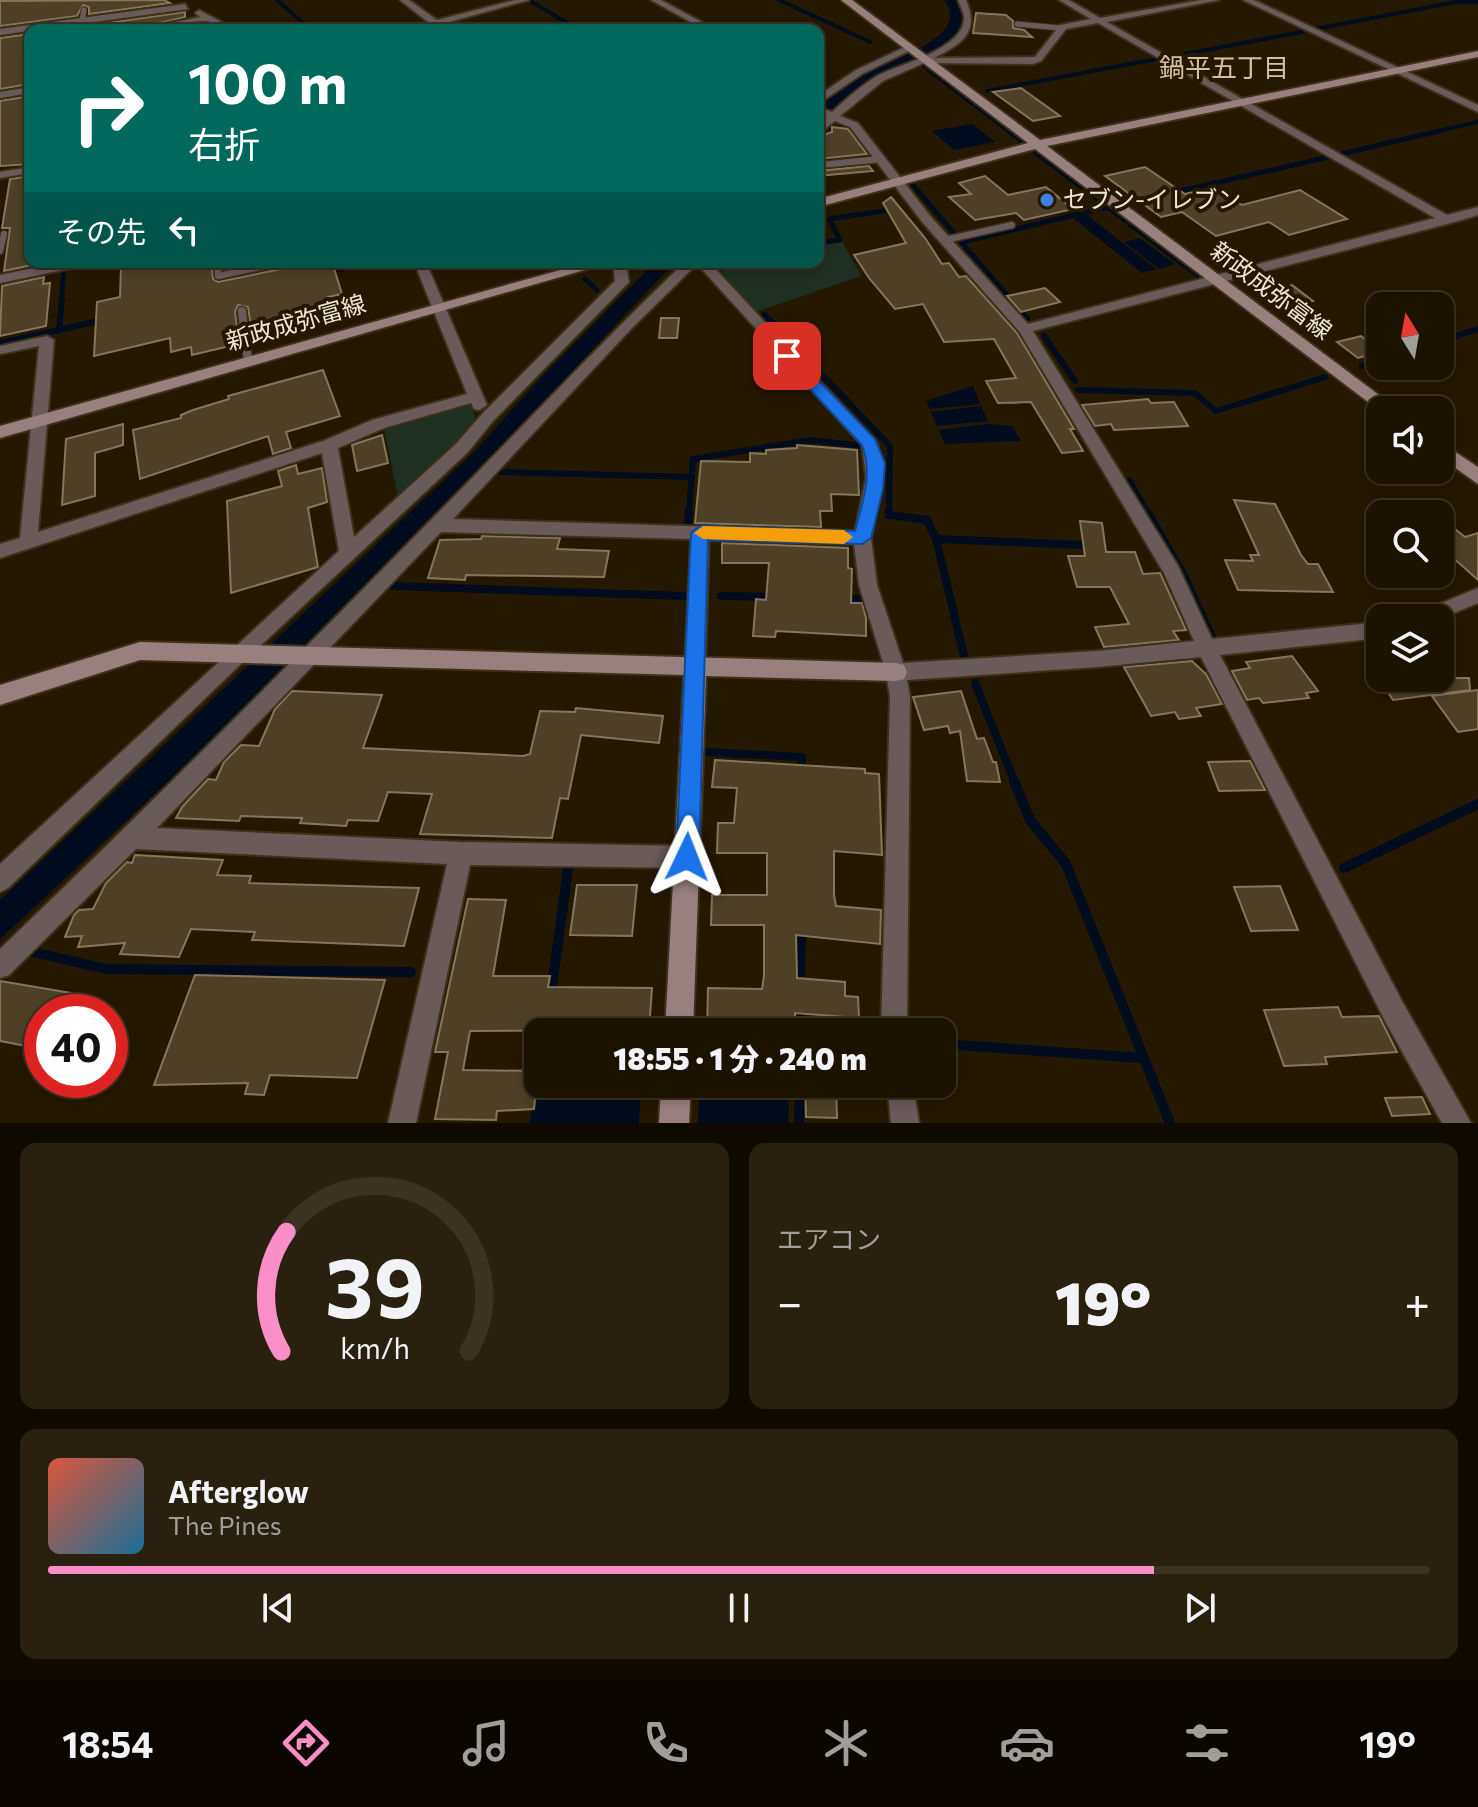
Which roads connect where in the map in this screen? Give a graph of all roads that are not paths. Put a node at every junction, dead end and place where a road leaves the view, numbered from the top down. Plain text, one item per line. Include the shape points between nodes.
1 (172, 0) edge
2 (404, 0) edge
3 (525, 0) edge
4 (655, 0) edge
5 (846, 0) edge
6 (962, 0) edge
7 (1063, 0) edge
8 (1215, 0) edge
9 (1247, 0) edge
10 (185, 7) junction
11 (116, 16) junction
12 (209, 18) junction
13 (1098, 20) junction
14 (435, 23) junction
15 (39, 24) edge
16 (116, 24) edge
17 (174, 24) edge
18 (220, 24) edge
19 (431, 24) edge
20 (701, 24) edge
21 (1017, 24) dead end
22 (24, 27) edge
23 (1060, 28) junction
24 (0, 32) edge
25 (1478, 54) edge
26 (920, 55) junction
27 (1396, 70) junction
28 (824, 89) edge
29 (24, 91) edge
30 (830, 92) junction
31 (0, 95) edge
32 (824, 96) edge
33 (1241, 103) junction
34 (1478, 109) edge
35 (828, 113) edge
36 (1039, 144) junction
37 (882, 159) junction
38 (824, 165) edge
39 (24, 171) edge
40 (0, 175) edge
41 (900, 181) junction
42 (824, 201) edge
43 (1478, 211) edge
44 (1447, 220) junction
45 (1012, 225) dead end
46 (4, 234) dead end
47 (953, 239) junction
48 (0, 251) edge
49 (52, 268) edge
50 (217, 268) edge
51 (256, 268) edge
52 (423, 268) edge
53 (583, 268) edge
54 (619, 268) edge
55 (686, 268) edge
56 (708, 268) edge
57 (0, 279) edge
58 (1218, 280) junction
59 (440, 308) junction
60 (242, 311) dead end
61 (1025, 329) junction
62 (0, 350) edge
63 (248, 361) junction
64 (1371, 396) edge
65 (474, 397) junction
66 (488, 417) junction
67 (37, 421) junction
68 (0, 432) edge
69 (329, 445) junction
70 (1454, 459) edge
71 (1478, 477) edge
72 (437, 525) junction
73 (700, 533) junction
74 (862, 538) junction
75 (28, 542) junction
76 (0, 551) edge
77 (348, 552) junction
78 (1478, 595) edge
79 (1454, 605) edge
80 (1366, 631) edge
81 (1206, 647) junction
82 (237, 655) junction
83 (307, 657) junction
84 (695, 668) junction
85 (896, 672) junction
86 (0, 695) edge
87 (132, 838) junction
88 (461, 853) junction
89 (687, 857) junction
90 (0, 880) edge
91 (0, 966) edge
92 (680, 1018) edge
93 (894, 1018) edge
94 (675, 1098) edge
95 (902, 1098) edge
96 (402, 1123) edge
97 (674, 1123) edge
98 (905, 1123) edge
99 (1457, 1123) edge

1 - 10 street
2 - 14 street
3 - 14 street
4 - 20 street
5 - 26 street, 新政成弥富線
6 - 26 street via 968,15 964,32 947,49
7 - 13 street
8 - 13 street
9 - 27 street
10 - 11 street
10 - 12 street
11 - 15 street via 83,15
11 - 16 street
12 - 17 street
12 - 18 street
13 - 23 street
13 - 33 street
14 - 19 street
21 - 23 lane
22 - 24 street
23 - 26 street via 1033,61
25 - 27 street
26 - 30 street via 859,72
26 - 35 street
26 - 36 street, 新政成弥富線
27 - 33 street
27 - 34 street
28 - 30 street
29 - 31 street
30 - 32 street
33 - 36 street
33 - 44 street
35 - 37 street via 854,125
36 - 41 street
36 - 58 street, 新政成弥富線
37 - 38 lane
37 - 41 street
39 - 40 street
41 - 42 street
41 - 47 street
43 - 44 street
44 - 58 street
45 - 47 lane
46 - 48 lane
47 - 61 street
49 - 57 street
50 - 51 lane via 218,276
52 - 59 street
53 - 59 street, 新政成弥富線
54 - 66 street via 622,282
55 - 72 street
56 - 74 street via 869,443 877,463
58 - 61 street
58 - 64 street, 新政成弥富線
59 - 63 street, 新政成弥富線
59 - 65 street
60 - 63 lane
61 - 81 street via 1172,571
62 - 67 street via 47,340
63 - 67 street, 新政成弥富線
65 - 66 street
65 - 69 street via 378,424
66 - 77 street via 462,448
67 - 68 street, 新政成弥富線
67 - 75 street
69 - 75 street
69 - 77 street
70 - 71 street
72 - 73 street
72 - 83 street
73 - 74 street
73 - 84 street
74 - 85 street via 868,585
75 - 76 street
77 - 82 street
78 - 79 street
80 - 81 street
81 - 85 street
81 - 99 street
82 - 83 street
82 - 86 street via 140,651
82 - 90 street
83 - 84 street
83 - 87 street
84 - 85 street
84 - 89 street
85 - 93 street via 900,697
87 - 88 street
87 - 91 street
88 - 89 street
88 - 96 street
89 - 92 street
94 - 97 street
95 - 98 street

